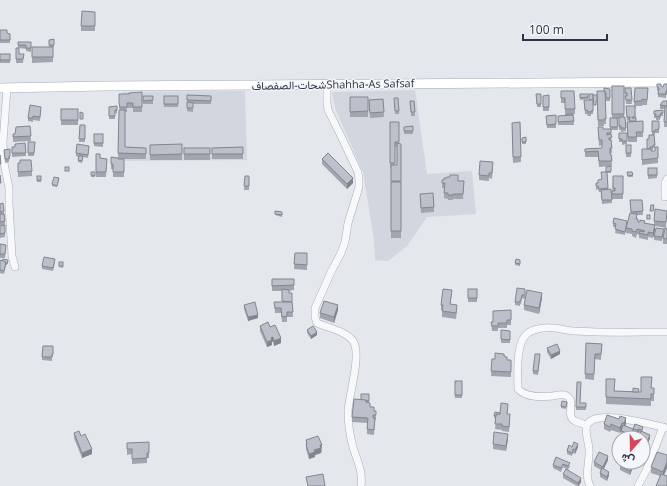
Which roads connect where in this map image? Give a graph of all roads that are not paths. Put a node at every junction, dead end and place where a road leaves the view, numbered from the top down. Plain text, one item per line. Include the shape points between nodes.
1 (667, 82) edge
2 (327, 85) junction
3 (3, 88) edge
4 (667, 179) edge
5 (665, 197) dead end
6 (16, 267) dead end
7 (667, 332) edge
8 (587, 425) junction
9 (665, 428) edge
10 (361, 486) edge
11 (590, 486) edge
12 (638, 486) edge

1 - 2 main road, شحات-الصفصافShahha-As Safsaf
2 - 3 main road, شحات-الصفصافShahha-As Safsaf
2 - 10 street via 328,110 358,172 359,187 345,242 315,308 315,317 317,323 346,335 353,341 356,349 348,410 350,435 360,467
3 - 6 street via 4,163 9,188 12,256
4 - 5 street
7 - 8 street via 594,332 546,328 528,334 519,349 518,389 525,394 536,396 567,396 570,398 570,414 574,421
8 - 9 street via 595,419 608,417
8 - 11 street via 587,475
9 - 12 street

